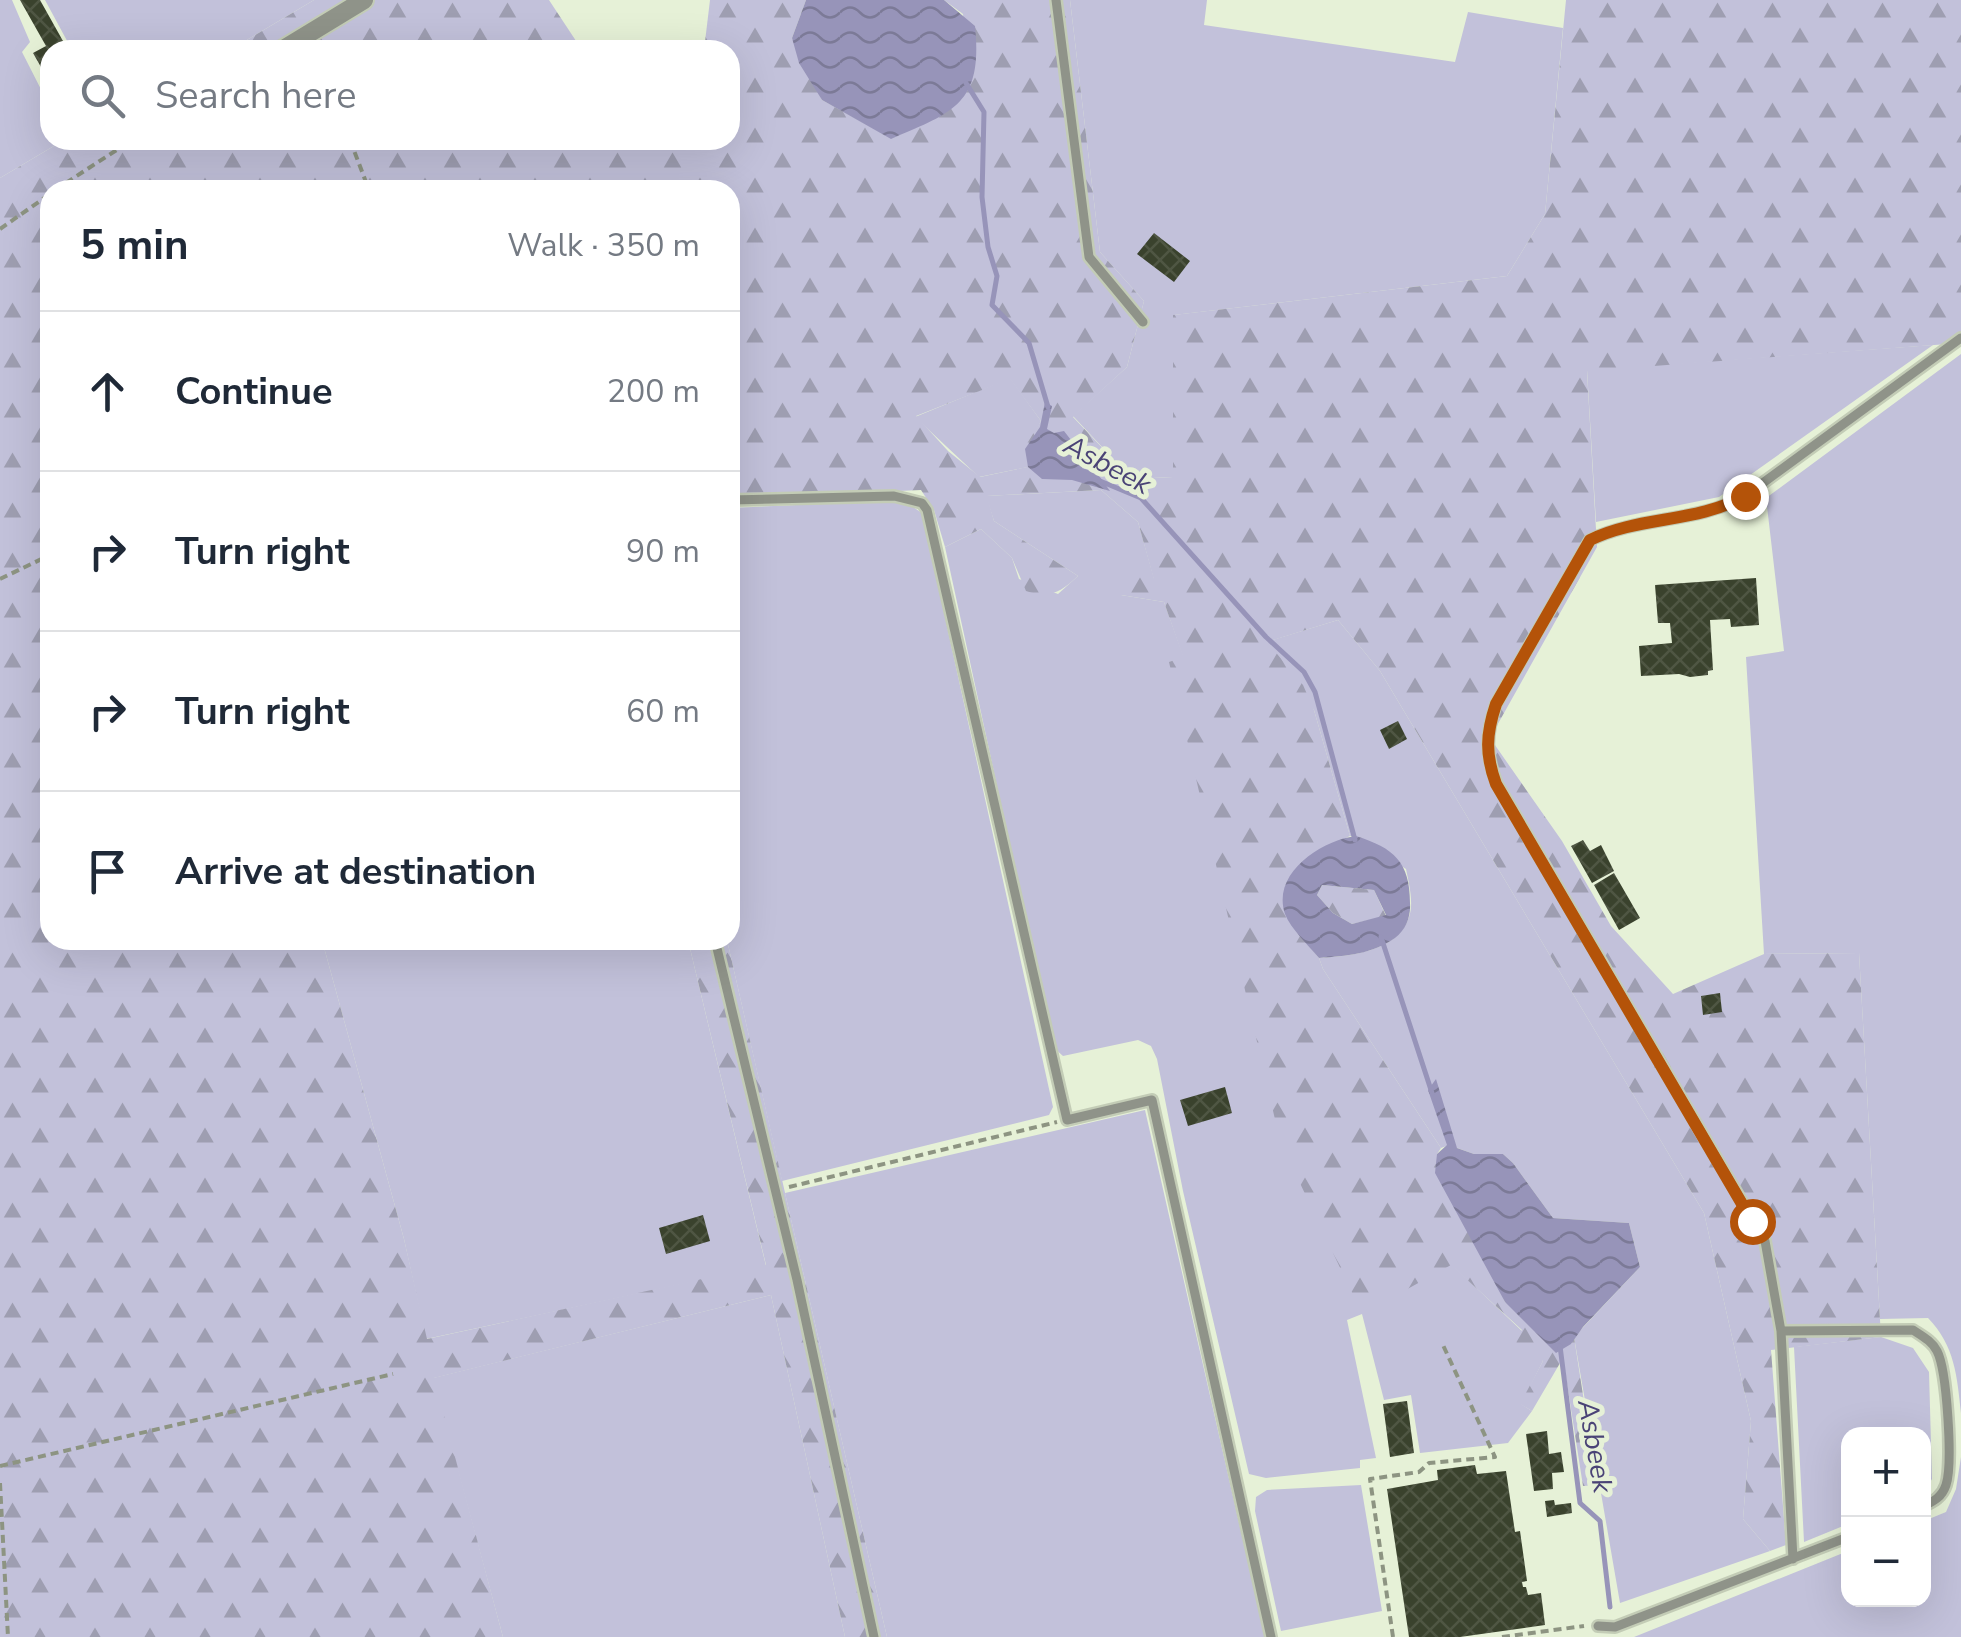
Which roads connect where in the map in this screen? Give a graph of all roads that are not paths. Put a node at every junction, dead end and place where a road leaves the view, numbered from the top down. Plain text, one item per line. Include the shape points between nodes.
1 (364, 0) edge
2 (1056, 0) edge
3 (298, 40) edge
4 (1144, 322) dead end
5 (1961, 338) edge
6 (740, 500) edge
7 (717, 950) edge
8 (1781, 1331) junction
9 (1931, 1502) edge
10 (1841, 1540) edge
11 (1793, 1559) junction
12 (1598, 1626) road end
13 (874, 1637) edge
14 (1271, 1637) edge

1 - 3 street
2 - 4 lane via 1089,257
5 - 8 lane via 1721,510 1609,530 1590,540 1487,731 1496,784 1765,1241
6 - 14 lane via 894,496 928,510 1066,1120 1152,1100
7 - 13 lane
8 - 9 lane via 1913,1330 1928,1340 1938,1353 1951,1452 1946,1485
8 - 11 lane
10 - 11 lane
11 - 12 lane via 1615,1627

